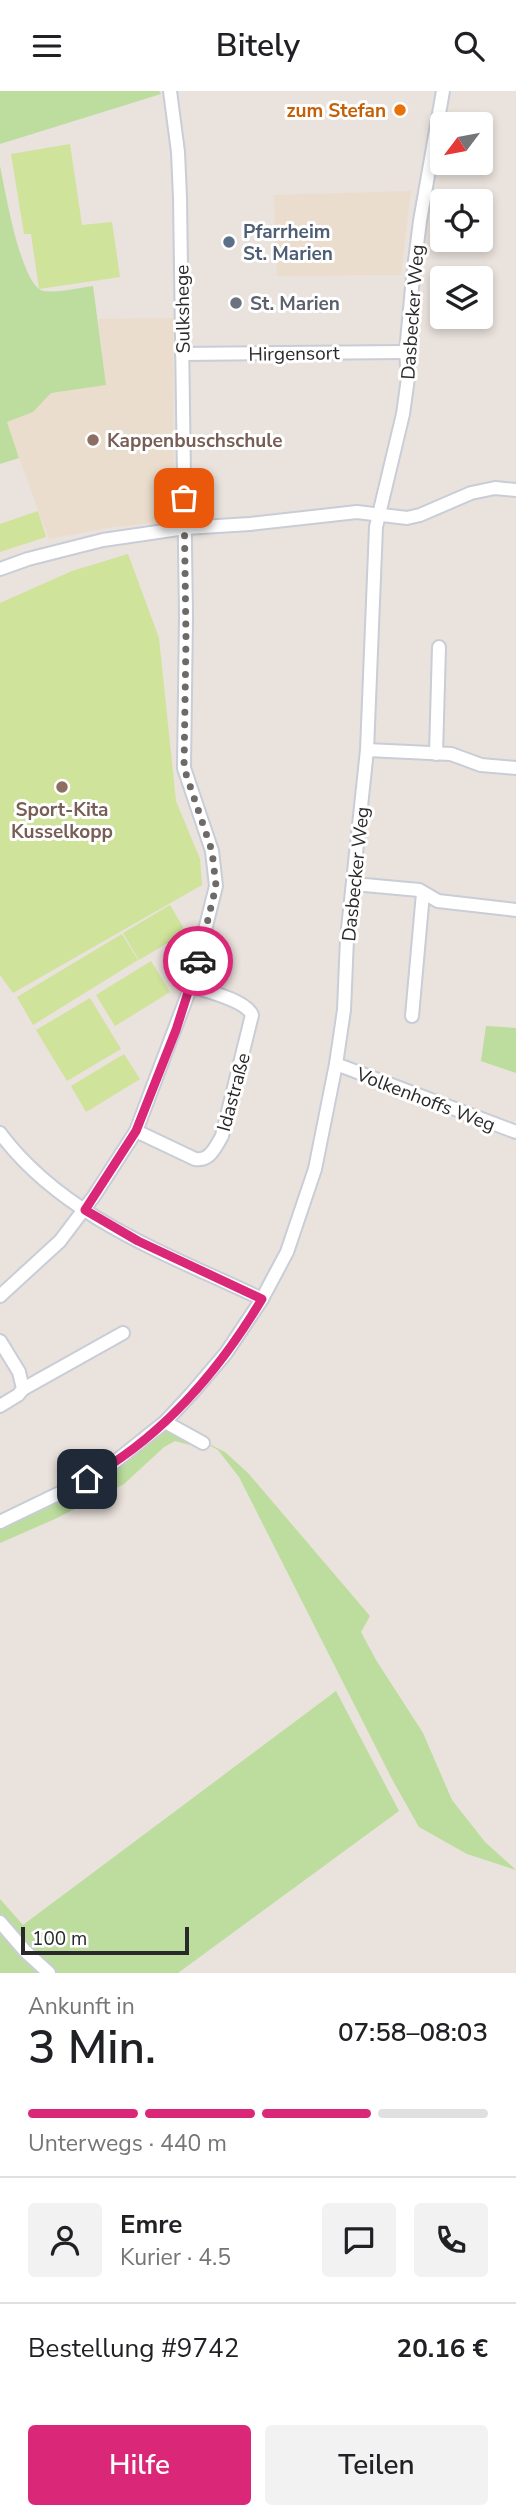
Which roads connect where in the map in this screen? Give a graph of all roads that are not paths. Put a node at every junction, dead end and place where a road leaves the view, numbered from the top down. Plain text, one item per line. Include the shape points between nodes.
1 (170, 91) edge
2 (443, 91) edge
3 (406, 352) junction
4 (182, 354) junction
5 (516, 490) edge
6 (379, 515) junction
7 (185, 528) junction
8 (0, 569) edge
9 (439, 647) dead end
10 (367, 750) junction
11 (436, 754) junction
12 (516, 768) edge
13 (354, 884) junction
14 (423, 893) junction
15 (516, 911) edge
16 (191, 986) junction
17 (412, 1016) dead end
18 (336, 1064) junction
19 (136, 1131) junction
20 (516, 1132) edge
21 (0, 1133) edge
22 (85, 1210) junction
23 (0, 1296) edge
24 (262, 1299) junction
25 (124, 1333) dead end
26 (0, 1341) edge
27 (23, 1389) junction
28 (0, 1406) edge
29 (165, 1422) junction
30 (203, 1443) dead end
31 (0, 1522) edge
32 (0, 1922) edge
33 (49, 1973) edge

1 - 4 street, Sulkshege via 178,152
2 - 3 street, Dasbecker Weg via 420,221
3 - 4 street, Hirgensort
3 - 6 street, Dasbecker Weg via 403,414
4 - 7 street, Sulkshege
5 - 6 street via 471,493 420,515
6 - 7 street via 357,512
6 - 10 street, Dasbecker Weg
7 - 8 street via 103,540
7 - 16 street, Sulkshege via 184,768 212,851 216,886
9 - 11 street
10 - 11 street
10 - 13 street, Dasbecker Weg
11 - 12 street
13 - 14 street
13 - 18 street, Dasbecker Weg
14 - 15 street via 438,901
14 - 17 street
16 - 19 street, Sulkshege
16 - 19 street, Idastraße via 250,1009 222,1136 201,1160
18 - 20 street, Volkenhoffs Weg
18 - 24 street, Dasbecker Weg via 315,1169 286,1252
19 - 22 street, Sulkshege
21 - 22 street via 31,1168
22 - 23 street, Sulkshege via 43,1258
22 - 24 street via 138,1241
24 - 29 street, Dasbecker Weg via 226,1353
25 - 27 street
26 - 27 street via 19,1372
27 - 28 street
29 - 30 street
29 - 31 street, Dasbecker Weg via 111,1465
32 - 33 street

